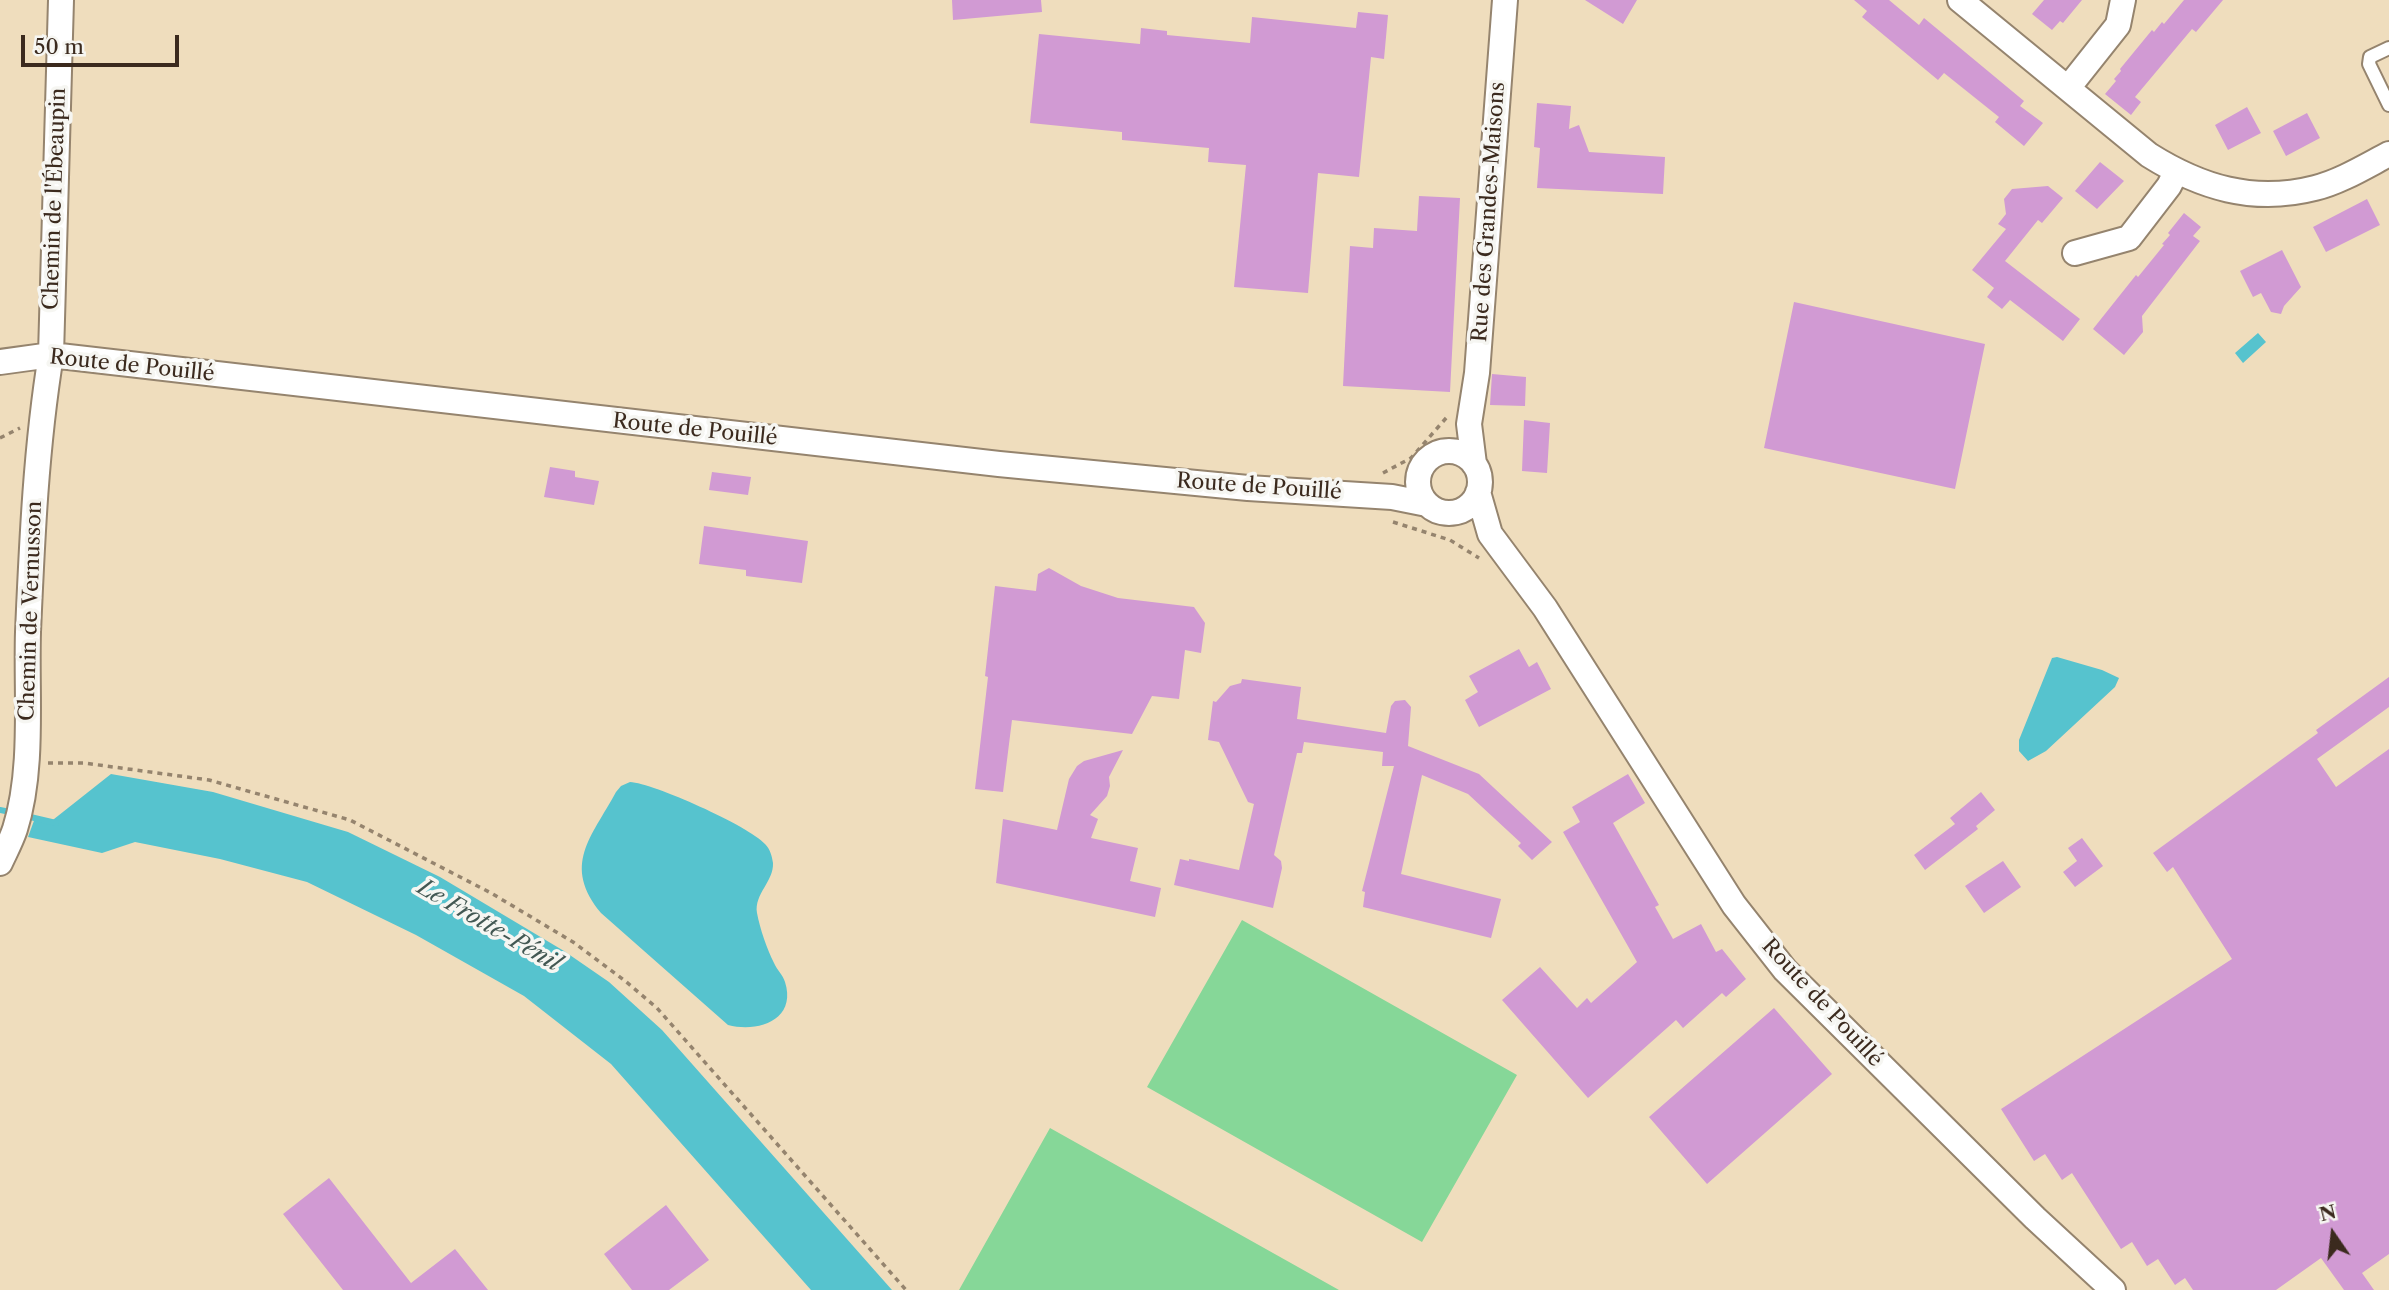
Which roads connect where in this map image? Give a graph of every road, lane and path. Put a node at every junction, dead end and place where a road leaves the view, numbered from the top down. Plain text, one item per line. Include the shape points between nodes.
1 (61, 0) edge
2 (1505, 0) edge
3 (1960, 0) edge
4 (2123, 0) edge
5 (2389, 48) edge
6 (2068, 88) junction
7 (2389, 106) edge
8 (2389, 154) edge
9 (2176, 172) junction
10 (2075, 253) dead end
11 (51, 355) junction
12 (0, 362) edge
13 (1459, 419) junction
14 (1447, 452) junction
15 (1474, 464) junction
16 (1378, 476) dead end
17 (1418, 477) junction
18 (1478, 492) junction
19 (1427, 504) junction
20 (1390, 509) junction
21 (1451, 513) junction
22 (1490, 534) junction
23 (1486, 562) dead end
24 (24, 775) junction
25 (0, 863) edge
26 (906, 1290) edge
27 (2113, 1290) edge

1 - 11 street, Chemin de l'Ébeaupin
2 - 13 street, Rue des Grandes-Maisons via 1477,373
3 - 6 street
4 - 6 street via 2118,25
5 - 7 lane via 2370,57 2369,64
6 - 9 street
8 - 9 street via 2315,188 2278,194 2243,194
9 - 10 street via 2129,238
11 - 12 street, Route de Pouillé
11 - 20 street, Route de Pouillé via 999,464 1248,488
11 - 24 street, Chemin de Vernusson via 34,504
13 - 14 street
13 - 15 street
13 - 16 path via 1411,458
14 - 15 street
14 - 17 street via 1428,460
15 - 18 street
17 - 19 street
17 - 20 street
18 - 21 street via 1468,507
18 - 22 street, Route de Pouillé
19 - 20 street, Route de Pouillé
19 - 21 street
20 - 23 path
21 - 22 street, Route de Pouillé
22 - 27 street, Route de Pouillé via 1553,620 1734,905 1785,970
24 - 25 street, Chemin de Vernusson via 15,831
24 - 26 path via 84,763 222,784 350,820 491,892 573,943 657,1008

